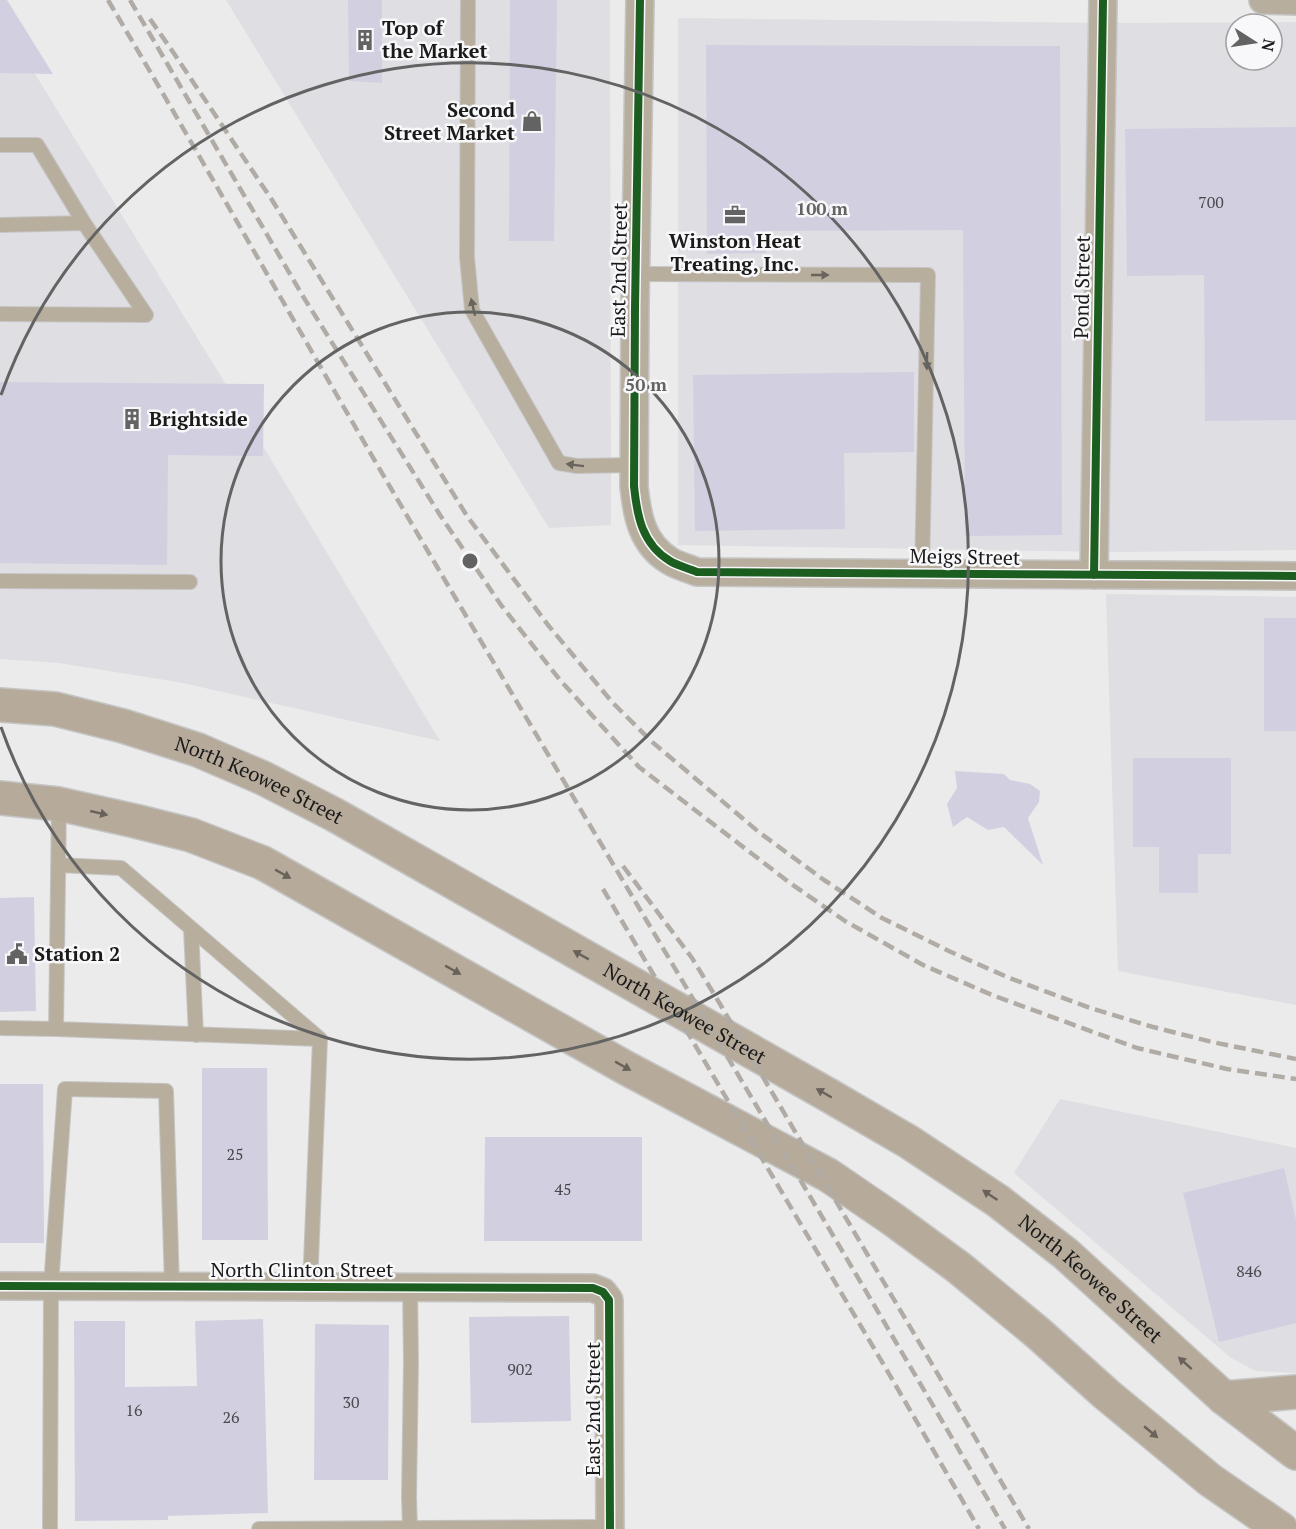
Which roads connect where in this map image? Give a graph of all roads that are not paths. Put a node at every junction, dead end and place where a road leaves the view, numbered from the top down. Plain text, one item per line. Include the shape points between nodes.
1 (468, 0) edge
2 (640, 0) edge
3 (1103, 0) edge
4 (1263, 0) edge
5 (1296, 1) edge
6 (0, 145) edge
7 (84, 223) junction
8 (0, 225) edge
9 (635, 274) junction
10 (0, 314) edge
11 (633, 465) junction
12 (646, 538) joint
13 (922, 573) junction
14 (1094, 575) junction
15 (1296, 576) edge
16 (0, 581) edge
17 (190, 582) dead end
18 (0, 705) edge
19 (0, 798) edge
20 (59, 804) junction
21 (58, 865) junction
22 (191, 929) junction
23 (0, 1028) edge
24 (56, 1029) junction
25 (196, 1035) junction
26 (320, 1039) junction
27 (0, 1286) edge
28 (51, 1286) junction
29 (172, 1286) junction
30 (310, 1287) junction
31 (410, 1287) junction
32 (603, 1292) joint
33 (1296, 1392) edge
34 (1224, 1398) junction
35 (1296, 1453) edge
36 (411, 1528) edge
37 (610, 1528) edge
38 (50, 1529) edge
39 (259, 1529) edge
40 (1281, 1529) edge

11 -> 1 lane via 559,463 472,310 467,258
2 - 9 street, East 2nd Street
3 - 14 street, Pond Street
4 - 5 street
6 - 7 lane via 37,145
7 - 8 lane
7 - 10 lane via 146,315
9 - 11 street, East 2nd Street
9 -> 13 lane via 928,275
11 - 12 street, East 2nd Street via 637,512
12 - 13 street, Meigs Street via 670,562 697,572
13 - 14 street, Meigs Street
14 - 15 street, Meigs Street
16 - 17 lane
34 -> 18 main road, North Keowee Street via 1066,1254 998,1200 919,1148 335,815 198,750 55,709
19 - 20 main road
20 - 21 lane
20 -> 40 main road via 191,835 263,863 626,1068 828,1175 958,1268 1210,1480
21 - 22 lane via 121,868
21 - 24 lane
22 - 25 lane
22 - 26 lane
23 - 24 lane
24 - 25 lane
25 - 26 lane
26 - 30 lane
27 - 28 street, North Clinton Street
28 - 29 street, North Clinton Street
28 - 29 lane via 65,1089 166,1091
28 - 38 lane
29 - 30 street, North Clinton Street
30 - 31 street, North Clinton Street
31 - 32 street, North Clinton Street via 593,1288
31 - 36 lane
32 - 37 street, East 2nd Street via 609,1300
33 - 34 main road
34 - 35 main road, North Keowee Street
36 - 37 lane
36 - 39 lane

